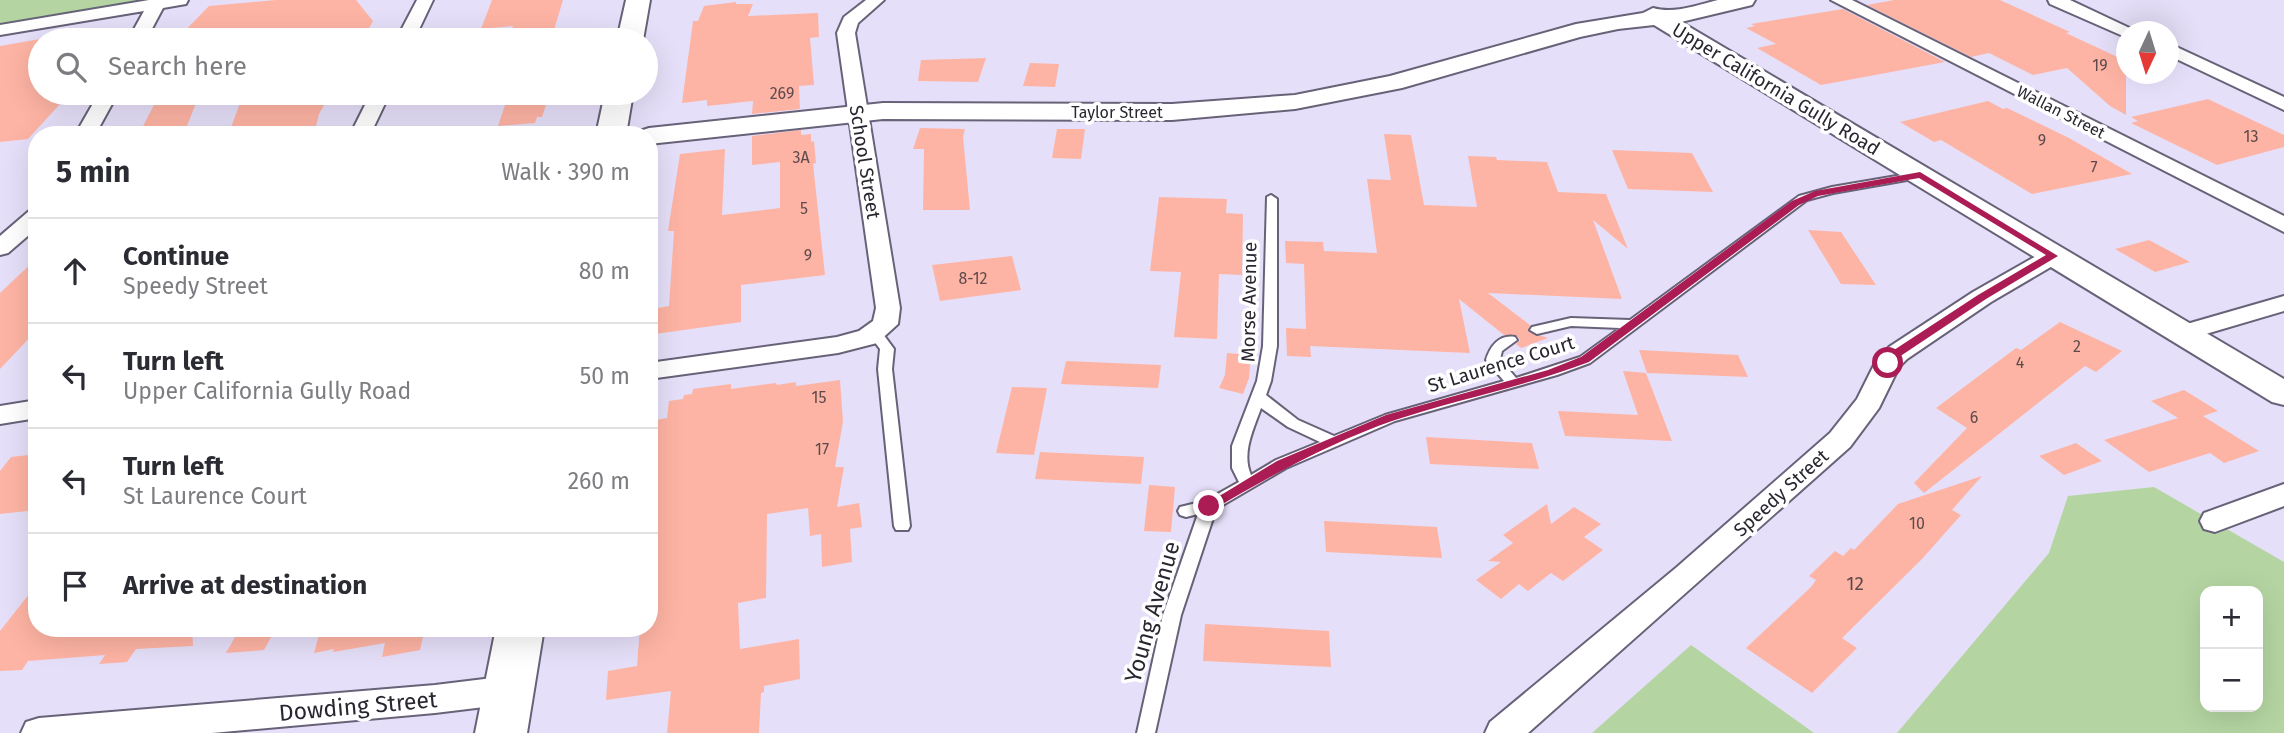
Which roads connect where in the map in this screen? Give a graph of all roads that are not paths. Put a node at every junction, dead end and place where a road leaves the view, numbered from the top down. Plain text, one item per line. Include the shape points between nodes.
1 (180, 0) edge
2 (425, 0) edge
3 (638, 0) edge
4 (876, 0) edge
5 (1722, 0) edge
6 (1744, 0) edge
7 (1839, 0) edge
8 (2056, 0) edge
9 (157, 4) junction
10 (1643, 9) edge
11 (2116, 26) edge
12 (144, 28) edge
13 (411, 28) edge
14 (632, 28) edge
15 (0, 30) edge
16 (2179, 53) edge
17 (2284, 104) edge
18 (101, 105) edge
19 (374, 105) edge
20 (617, 105) edge
21 (858, 113) junction
22 (90, 126) edge
23 (364, 126) edge
24 (613, 126) edge
25 (658, 135) edge
26 (1920, 175) junction
27 (1271, 199) dead end
28 (28, 224) edge
29 (2284, 225) edge
30 (13, 237) edge
31 (2053, 256) junction
32 (2284, 303) edge
33 (1636, 324) junction
34 (1536, 330) dead end
35 (875, 333) junction
36 (2182, 333) junction
37 (1510, 340) dead end
38 (658, 369) edge
39 (1513, 383) junction
40 (2284, 394) edge
41 (1258, 396) junction
42 (28, 410) edge
43 (0, 415) edge
44 (1334, 441) junction
45 (1247, 483) junction
46 (2284, 494) edge
47 (1209, 506) junction
48 (1186, 511) dead end
49 (2215, 522) dead end
50 (902, 526) dead end
51 (518, 637) edge
52 (505, 711) edge
53 (39, 733) edge
54 (1146, 733) edge
55 (1503, 733) edge

1 - 9 street
2 - 13 street
3 - 14 main road
4 - 21 street, School Street via 847,25
5 - 10 street, Taylor Street
6 - 10 street, Taylor Street via 1680,16
7 - 29 street, Wallan Street
8 - 11 street
9 - 12 street
9 - 15 street
10 - 21 street, Taylor Street via 1618,22 1393,83 1255,107 1172,112
10 - 26 street, Upper California Gully Road
16 - 17 street
18 - 22 street
19 - 23 street
20 - 24 main road
21 - 25 street, Taylor Street
21 - 35 street, School Street via 888,308 885,324
26 - 31 street, Upper California Gully Road
26 - 33 lane, St Laurence Court via 1803,198
27 - 41 lane, Morse Avenue via 1270,346
28 - 30 street
31 - 36 street, Upper California Gully Road
31 - 55 street, Speedy Street via 1898,353 1840,440
32 - 36 street
33 - 34 lane via 1571,321
33 - 39 lane, St Laurence Court via 1585,360
35 - 38 street via 838,345
35 - 50 lane via 887,349 885,369
36 - 40 street, Upper California Gully Road
37 - 39 lane via 1496,349 1493,360
39 - 44 lane, St Laurence Court via 1390,418
41 - 44 lane via 1294,427
41 - 45 lane, Morse Avenue via 1239,456
42 - 43 street
44 - 45 lane, St Laurence Court
45 - 47 lane, St Laurence Court
46 - 49 street
47 - 48 lane, St Laurence Court
47 - 54 lane, Young Avenue via 1172,615
51 - 52 main road
52 - 53 street, Dowding Street via 435,699

